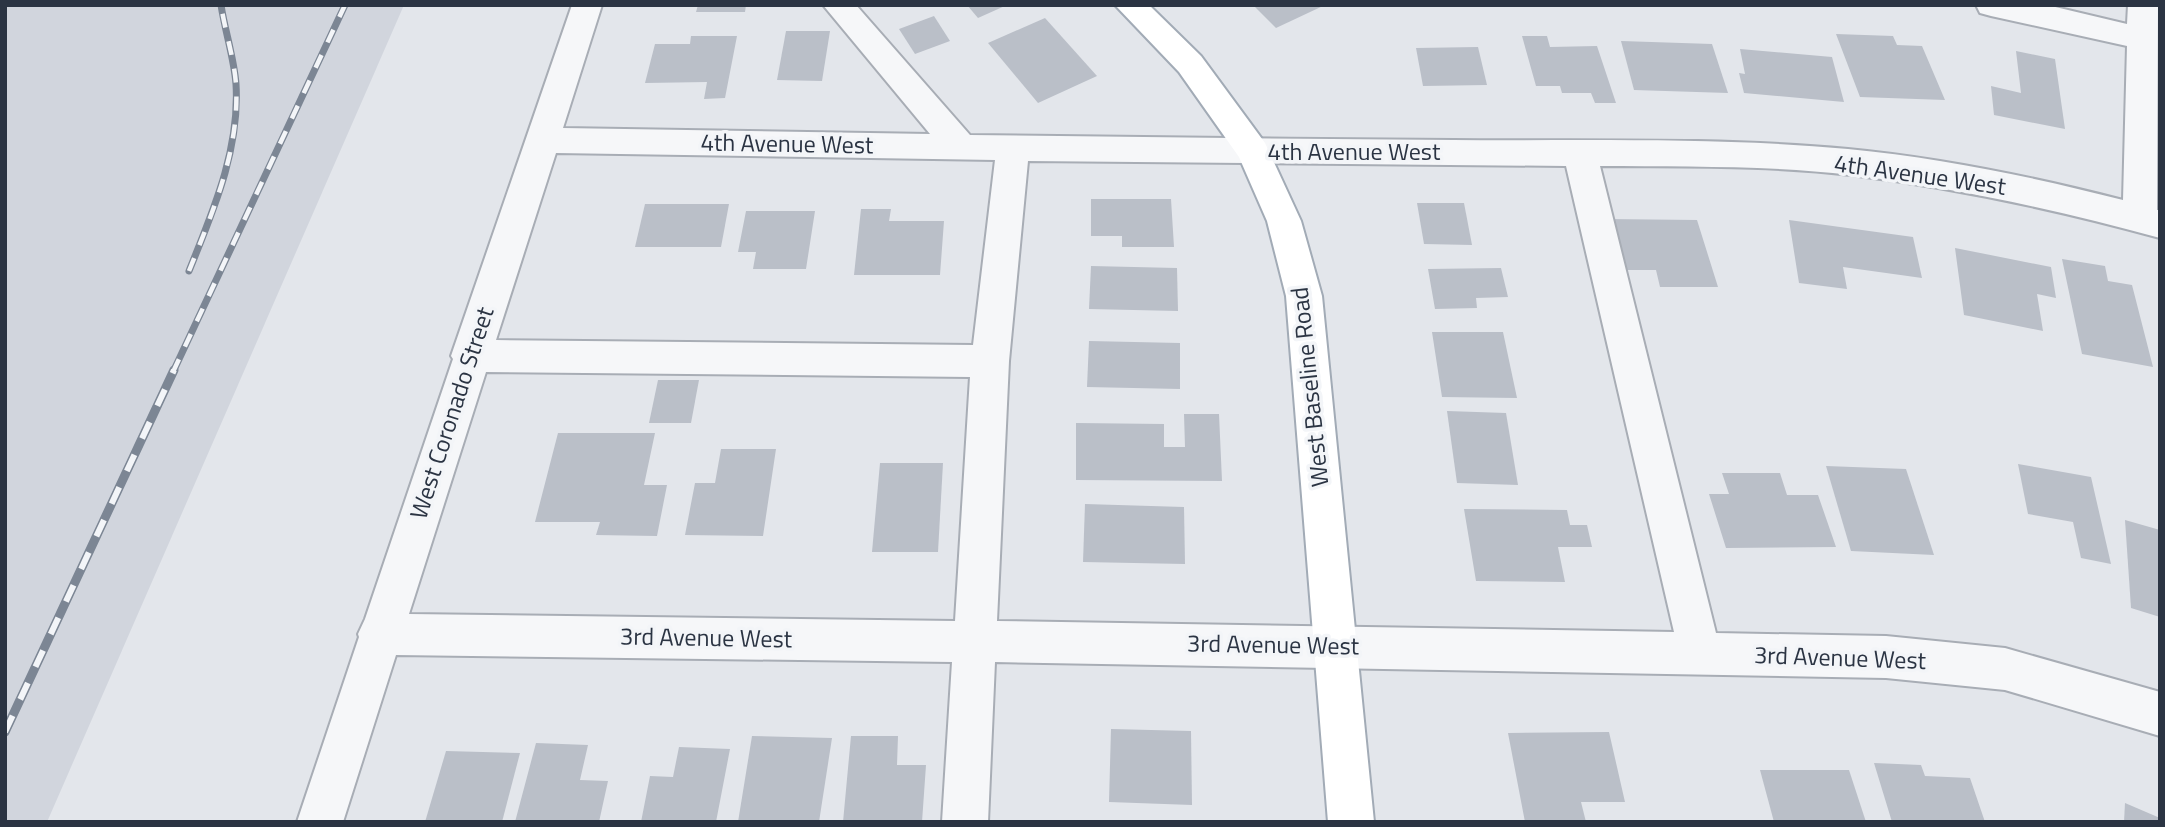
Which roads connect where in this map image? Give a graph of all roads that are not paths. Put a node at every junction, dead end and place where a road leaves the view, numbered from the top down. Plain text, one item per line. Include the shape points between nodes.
1 (587, 5) edge
2 (838, 5) edge
3 (1130, 5) edge
4 (1991, 5) edge
5 (2143, 5) edge
6 (2151, 41) edge
7 (542, 141) junction
8 (960, 146) junction
9 (1013, 147) junction
10 (1253, 152) junction
11 (1580, 154) junction
12 (2150, 220) edge
13 (470, 356) junction
14 (990, 361) junction
15 (380, 635) junction
16 (974, 642) junction
17 (1334, 646) junction
18 (1700, 653) junction
19 (2160, 714) edge
20 (320, 822) edge
21 (965, 822) edge
22 (1351, 822) edge

1 - 7 street, West Coronado Street
2 - 8 street
3 - 10 main road, West Baseline Road via 1190,64
4 - 6 street
5 - 6 street
6 - 12 street
7 - 8 street, 4th Avenue West
7 - 13 street, West Coronado Street
8 - 9 street, 4th Avenue West
9 - 10 street, 4th Avenue West
9 - 14 street
10 - 11 street, 4th Avenue West
10 - 17 main road, West Baseline Road via 1284,221 1304,296
11 - 12 street, 4th Avenue West via 1711,154 1849,162 2063,198
11 - 18 street
13 - 14 street
13 - 15 street, West Coronado Street
14 - 16 street
15 - 16 street, 3rd Avenue West
15 - 20 street, West Coronado Street
16 - 17 street, 3rd Avenue West
16 - 21 street
17 - 18 street, 3rd Avenue West
17 - 22 main road, West Baseline Road
18 - 19 street, 3rd Avenue West via 1886,657 2006,669

